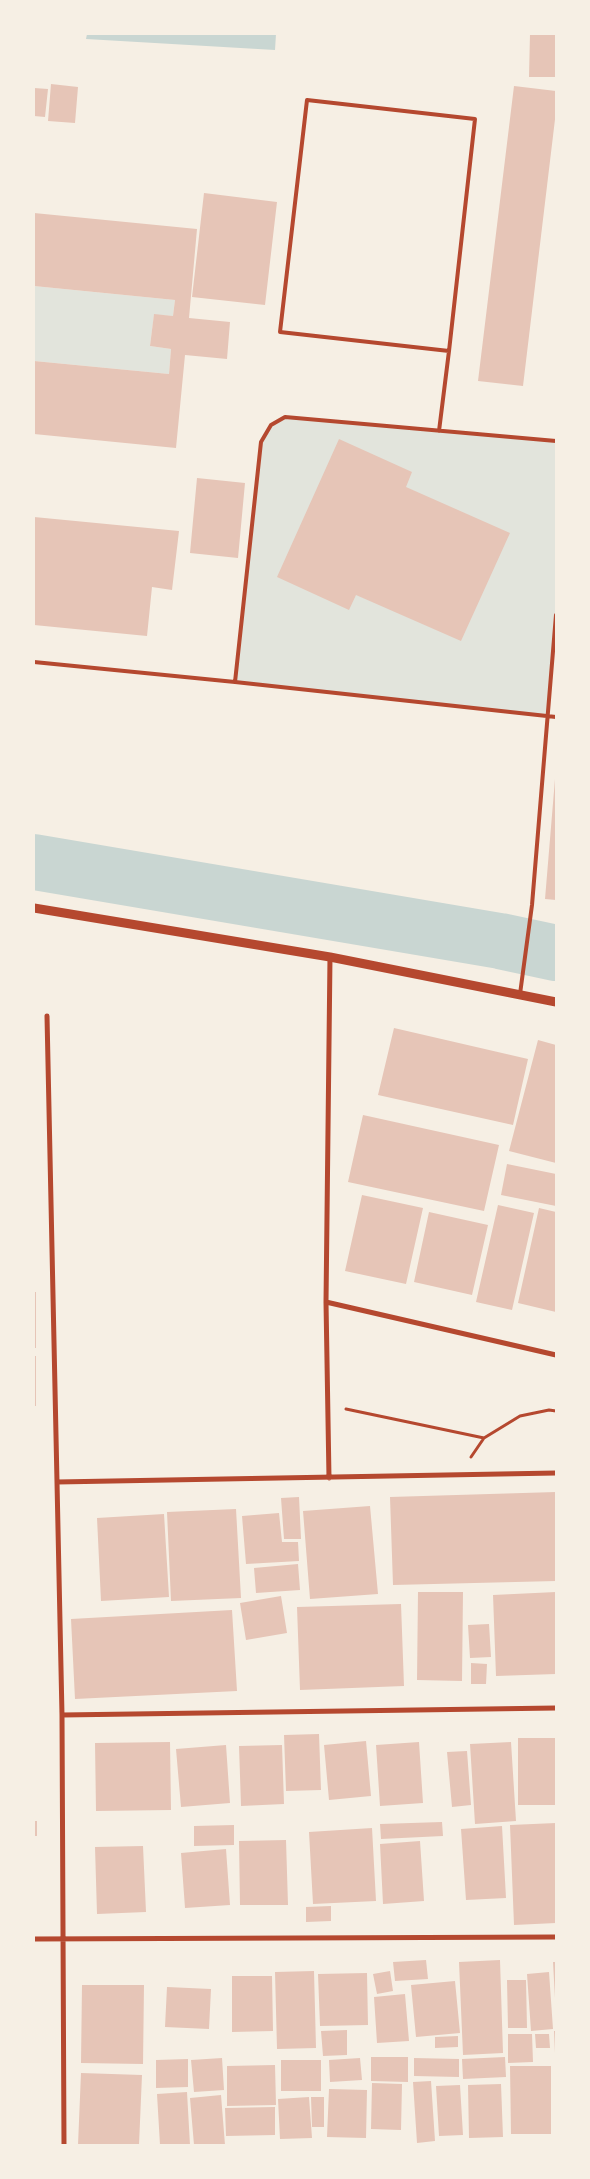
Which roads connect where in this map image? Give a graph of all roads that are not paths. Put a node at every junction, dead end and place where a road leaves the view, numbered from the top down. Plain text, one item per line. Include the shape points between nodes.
1 (449, 351) junction
2 (439, 430) junction
3 (556, 441) edge
4 (556, 615) edge
5 (34, 662) edge
6 (235, 682) junction
7 (548, 716) junction
8 (556, 717) edge
9 (34, 908) edge
10 (330, 958) junction
11 (519, 994) junction
12 (556, 1002) edge
13 (47, 1016) dead end
14 (326, 1302) junction
15 (556, 1354) edge
16 (556, 1474) edge
17 (329, 1478) junction
18 (57, 1482) junction
19 (556, 1708) edge
20 (62, 1715) junction
21 (556, 1937) edge
22 (64, 1938) junction
23 (34, 1939) edge
24 (64, 2145) edge

1 - 1 lane via 475,119 307,100 280,332
1 - 2 lane
2 - 3 lane
2 - 6 lane via 284,417 272,424 261,442
4 - 7 lane
5 - 6 lane
6 - 7 lane
7 - 8 lane
7 - 11 lane via 531,916
9 - 10 street
10 - 11 street
10 - 14 street
11 - 12 street
13 - 18 street
14 - 15 street
14 - 17 street
16 - 17 street
17 - 18 street
18 - 20 street
19 - 20 street
20 - 22 street
21 - 22 street
22 - 23 street
22 - 24 street

